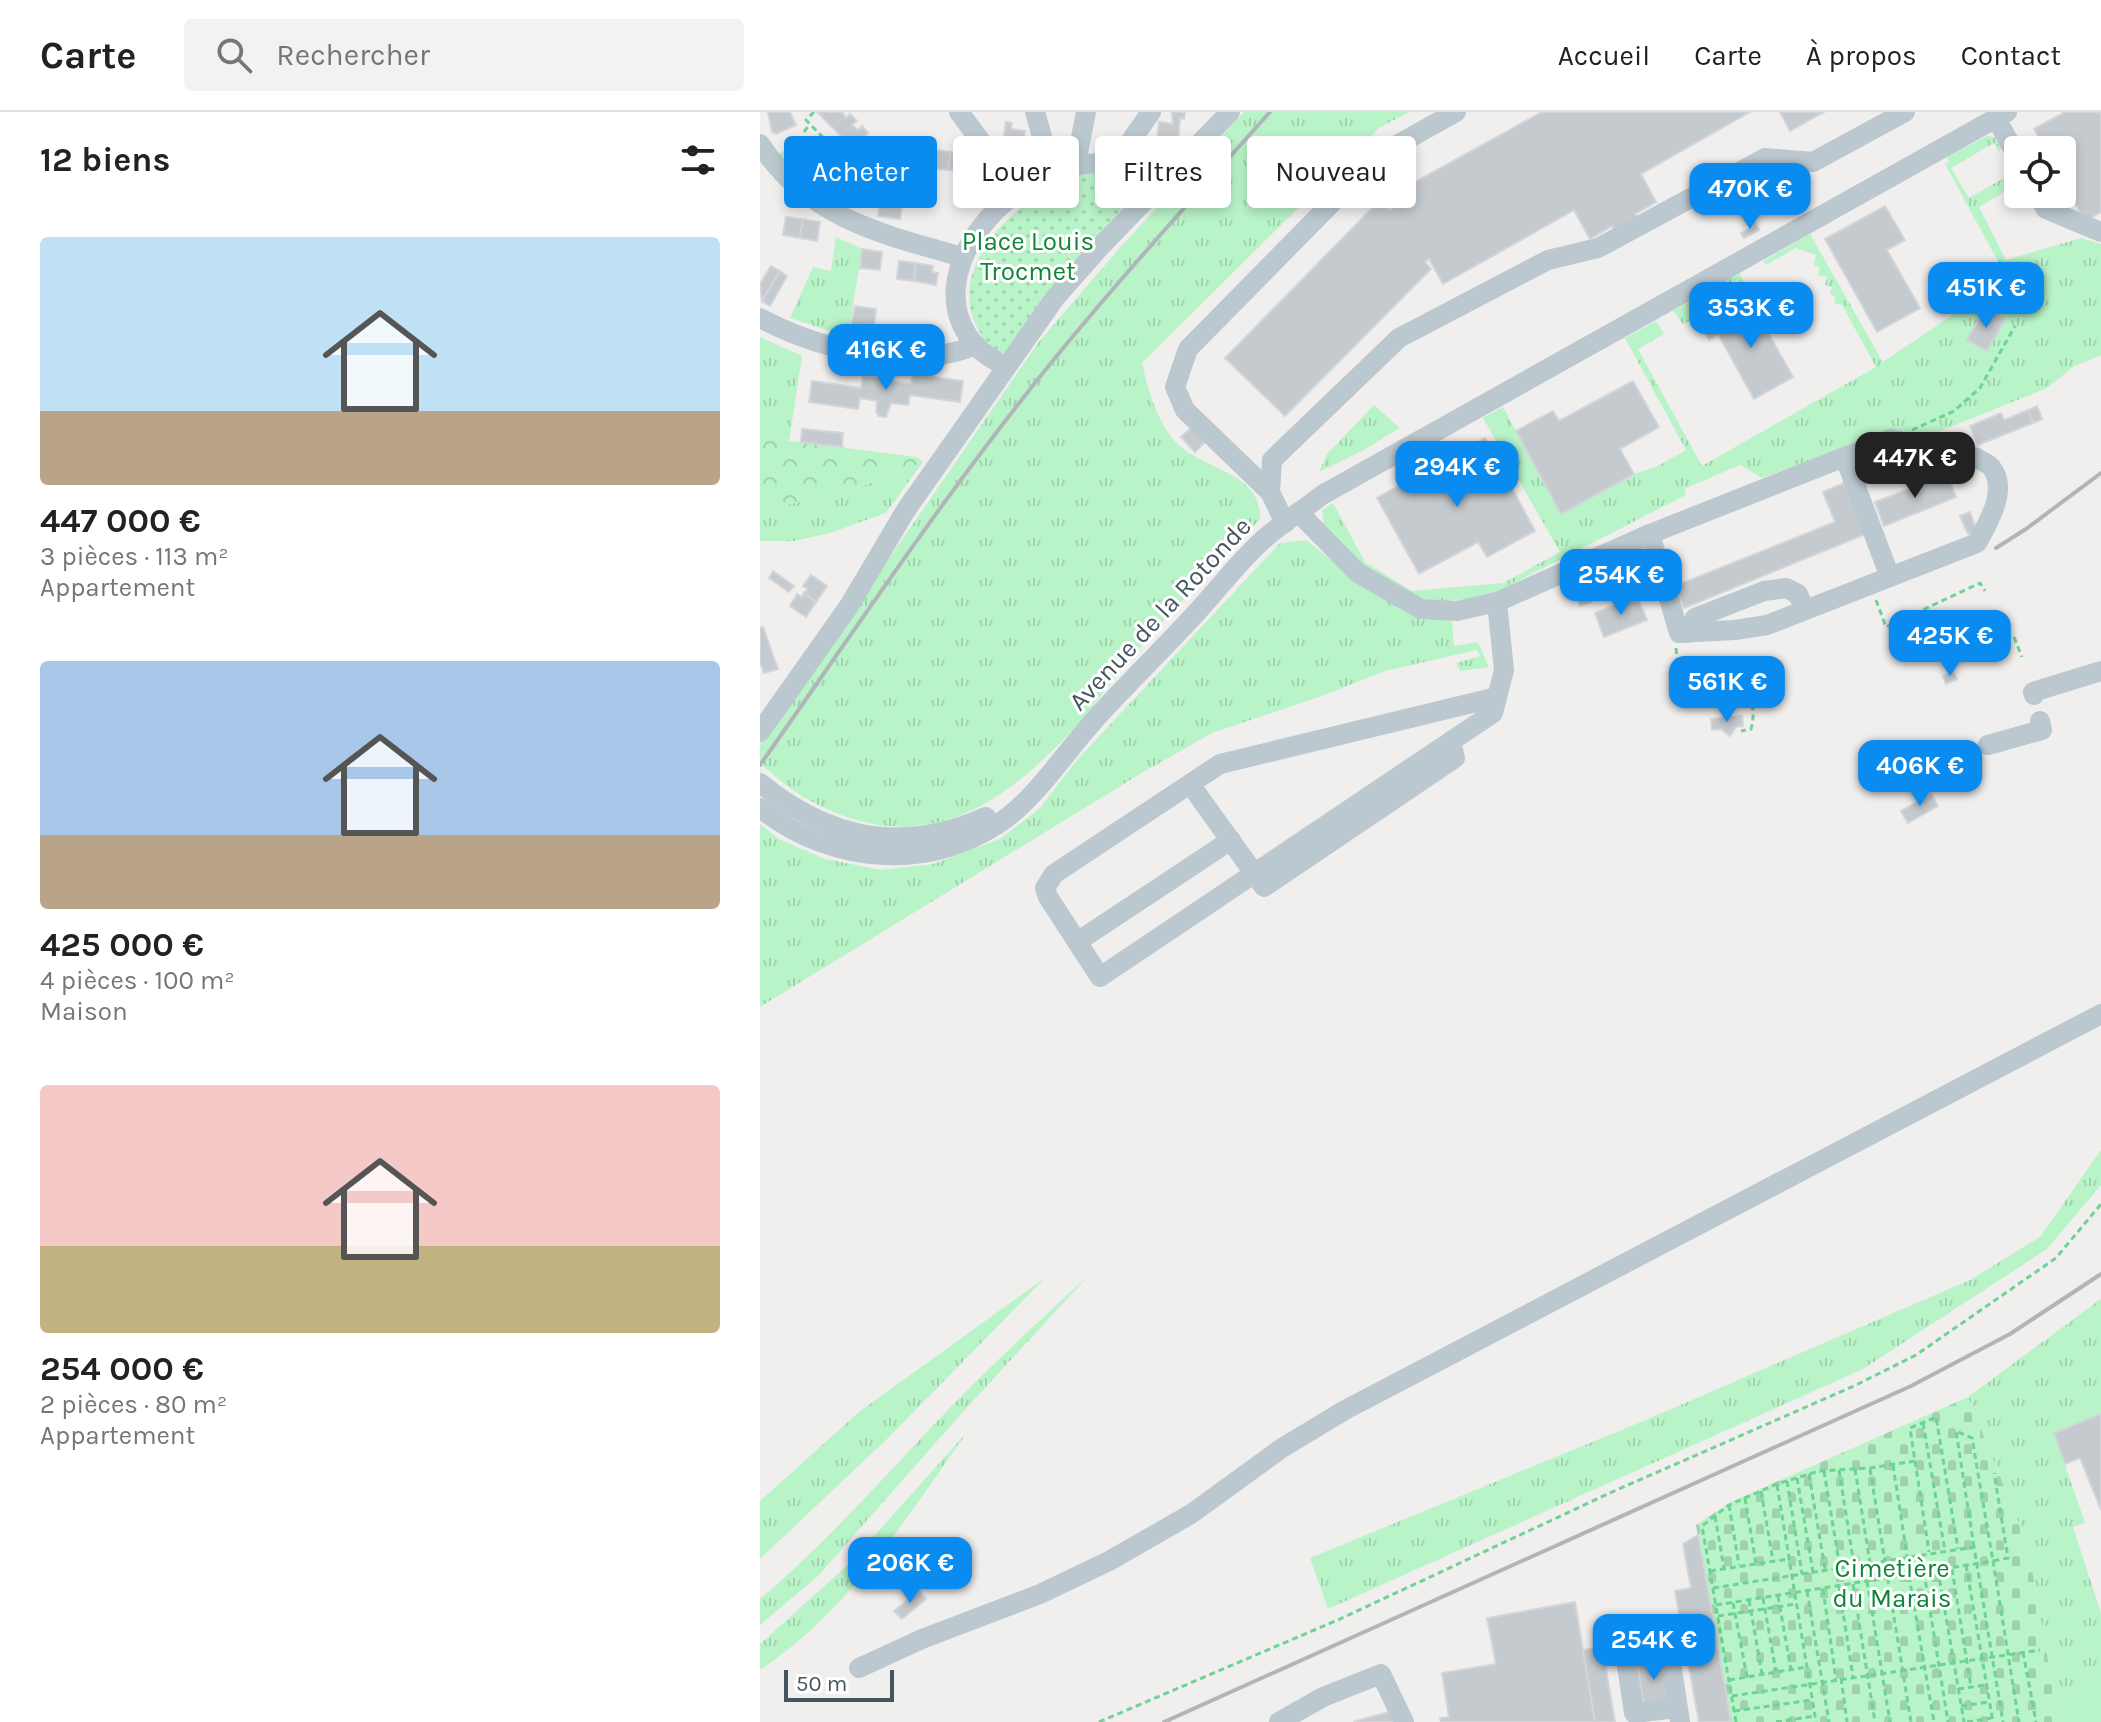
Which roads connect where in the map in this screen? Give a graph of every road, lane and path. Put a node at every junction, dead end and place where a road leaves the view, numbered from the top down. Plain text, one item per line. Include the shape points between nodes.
1 (814, 112) edge
2 (959, 112) edge
3 (1035, 112) edge
4 (1086, 112) edge
5 (1096, 112) edge
6 (1151, 112) edge
7 (1230, 112) edge
8 (1456, 112) edge
9 (1905, 112) edge
10 (2002, 115) edge
11 (810, 124) junction
12 (804, 132) dead end
13 (822, 136) edge
14 (977, 136) edge
15 (1046, 136) edge
16 (1131, 136) edge
17 (1207, 136) edge
18 (2010, 136) edge
19 (760, 144) edge
20 (1079, 148) edge
21 (1095, 156) edge
22 (784, 174) edge
23 (827, 208) edge
24 (1001, 208) edge
25 (1138, 208) edge
26 (2045, 208) edge
27 (2101, 232) edge
28 (963, 257) junction
29 (760, 318) edge
30 (2015, 326) dead end
31 (976, 345) junction
32 (1006, 367) junction
33 (1890, 439) junction
34 (1845, 458) junction
35 (1270, 492) junction
36 (906, 510) junction
37 (1292, 518) junction
38 (1650, 534) junction
39 (1890, 577) junction
40 (1870, 586) junction
41 (1985, 591) dead end
42 (1497, 602) junction
43 (1805, 610) junction
44 (1683, 633) junction
45 (2014, 637) dead end
46 (2022, 657) dead end
47 (2101, 671) edge
48 (2034, 695) dead end
49 (1497, 697) junction
50 (760, 708) edge
51 (2040, 721) dead end
52 (1741, 731) dead end
53 (760, 732) edge
54 (1988, 745) dead end
55 (1064, 755) junction
56 (760, 783) edge
57 (1190, 784) junction
58 (760, 808) edge
59 (1231, 840) junction
60 (1254, 873) junction
61 (1077, 942) junction
62 (2101, 1014) edge
63 (2101, 1204) edge
64 (1923, 1423) junction
65 (1915, 1461) junction
66 (1893, 1465) junction
67 (1870, 1468) junction
68 (1855, 1469) junction
69 (1839, 1470) junction
70 (1824, 1471) junction
71 (1994, 1473) dead end
72 (1809, 1474) junction
73 (1797, 1478) junction
74 (1787, 1481) junction
75 (1777, 1484) junction
76 (1761, 1491) junction
77 (1745, 1498) junction
78 (1729, 1505) junction
79 (1715, 1516) junction
80 (1974, 1547) junction
81 (1958, 1549) junction
82 (1945, 1551) junction
83 (1929, 1554) junction
84 (1907, 1557) junction
85 (1789, 1559) junction
86 (1773, 1561) junction
87 (1885, 1561) junction
88 (1993, 1561) junction
89 (1870, 1563) junction
90 (1977, 1563) junction
91 (1756, 1564) junction
92 (1966, 1565) junction
93 (1739, 1566) junction
94 (1854, 1566) junction
95 (1725, 1568) junction
96 (1840, 1568) junction
97 (1952, 1568) junction
98 (1825, 1570) junction
99 (1938, 1570) junction
100 (1710, 1571) junction
101 (1813, 1572) junction
102 (1924, 1572) junction
103 (1802, 1574) junction
104 (1908, 1575) junction
105 (1792, 1576) junction
106 (1888, 1578) junction
107 (1867, 1581) junction
108 (1853, 1584) junction
109 (1839, 1586) junction
110 (1713, 1588) junction
111 (1823, 1589) junction
112 (1807, 1591) junction
113 (1795, 1593) junction
114 (1778, 1596) junction
115 (1763, 1598) junction
116 (1749, 1600) junction
117 (1733, 1603) junction
118 (1796, 1604) junction
119 (1716, 1605) junction
120 (1780, 1606) junction
121 (1765, 1608) junction
122 (1751, 1611) junction
123 (1735, 1613) junction
124 (1718, 1616) junction
125 (2040, 1650) dead end
126 (2023, 1652) junction
127 (2007, 1655) junction
128 (1992, 1657) junction
129 (1982, 1658) junction
130 (1967, 1660) junction
131 (1954, 1662) junction
132 (1939, 1664) junction
133 (1925, 1666) junction
134 (1807, 1667) junction
135 (859, 1668) dead end
136 (1903, 1669) junction
137 (1791, 1670) junction
138 (1776, 1672) junction
139 (1882, 1672) junction
140 (1762, 1674) junction
141 (1868, 1674) junction
142 (1747, 1677) junction
143 (1853, 1677) junction
144 (1839, 1679) junction
145 (1729, 1680) junction
146 (1822, 1681) junction
147 (1809, 1683) junction
148 (1987, 1685) junction
149 (1971, 1687) junction
150 (1958, 1689) junction
151 (1732, 1696) junction
152 (1812, 1700) junction
153 (1990, 1702) junction
154 (1961, 1706) junction
155 (1734, 1711) junction
156 (1815, 1716) junction
157 (1993, 1720) edge
158 (1099, 1722) edge
159 (1279, 1722) edge
160 (1404, 1722) edge
161 (1736, 1722) edge
162 (1776, 1722) edge
163 (1816, 1722) edge
164 (1829, 1722) edge
165 (1847, 1722) edge
166 (1875, 1722) edge
167 (1890, 1722) edge
168 (1911, 1722) edge
169 (1934, 1722) edge
170 (1948, 1722) edge
171 (1966, 1722) edge
172 (2003, 1722) edge
173 (2019, 1722) edge
174 (2036, 1722) edge

1 - 11 path via 806,120
2 - 14 street
3 - 15 street
4 - 20 street
5 - 21 street
6 - 16 street
7 - 17 street
8 - 35 street via 1379,155 1188,349 1175,387 1185,410
9 - 35 street via 1813,162 1765,158 1598,248 1548,260 1399,338 1272,460
10 - 18 street
10 - 37 street, Avenue de la Rotonde via 1462,415 1322,495
11 - 12 path
11 - 13 path
19 - 22 street
23 - 28 street via 877,233
24 - 28 street
25 - 32 street via 1074,275
26 - 27 street
28 - 31 street via 956,298
29 - 31 street via 815,342 869,353 943,356
30 - 33 path via 1980,388 1954,411
31 - 32 street
32 - 36 street
33 - 34 street
33 - 39 street via 1901,441 1920,468 1974,457 1990,466 1998,481 1997,497 1977,543
34 - 38 street
34 - 39 street
35 - 37 street
36 - 50 street
36 - 53 street via 849,606
37 - 42 street via 1358,573 1421,609 1457,611
37 - 55 street, Avenue de la Rotonde via 1262,540
38 - 42 street
38 - 44 street
39 - 40 street
40 - 41 path via 1886,627 1980,583
40 - 43 street
42 - 49 street via 1504,670
43 - 44 street via 1767,625
43 - 44 street via 1798,594 1786,588 1764,591 1695,618
44 - 52 path via 1675,642 1677,660 1685,667 1729,662 1748,671 1754,718 1751,729
45 - 46 path
47 - 48 street
49 - 57 street via 1220,764
49 - 60 street via 1493,713
51 - 54 street via 2042,730
55 - 56 street, Avenue de la Rotonde via 1022,794 989,815 922,837 887,838 837,829 793,808
55 - 58 street, Avenue de la Rotonde via 1021,806 999,823 932,851 852,853 804,837
57 - 59 street
57 - 61 street via 1054,874 1045,888 1048,897
59 - 60 street
59 - 61 street
60 - 61 street via 1100,977
62 - 135 street via 1345,1410 1191,1514 1109,1561
63 - 158 path via 2056,1258 1916,1355 1340,1619
64 - 65 path via 1910,1428
64 - 81 path via 1936,1417
64 - 82 path
65 - 66 path
65 - 83 path
66 - 67 path
66 - 84 path
67 - 68 path
67 - 87 path
68 - 69 path
68 - 89 path
69 - 70 path
69 - 94 path
70 - 72 path
70 - 96 path
71 - 88 path via 2008,1558
72 - 73 path
72 - 98 path
73 - 74 path
73 - 101 path
74 - 75 path
74 - 103 path
75 - 76 path
75 - 85 path
76 - 77 path
76 - 86 path
77 - 78 path
77 - 91 path
78 - 79 path
78 - 93 path
79 - 95 path
79 - 100 path via 1702,1526
80 - 81 path
80 - 88 path via 1956,1431 1972,1438
80 - 90 path
81 - 82 path
82 - 83 path
83 - 84 path
84 - 87 path
85 - 86 path
85 - 105 path
86 - 91 path
87 - 89 path
87 - 106 path
88 - 90 path
88 - 127 path
89 - 94 path
90 - 92 path
90 - 128 path
91 - 93 path
92 - 97 path
92 - 129 path
93 - 95 path
94 - 96 path
95 - 100 path
96 - 98 path
97 - 99 path
97 - 130 path
98 - 101 path
99 - 102 path
99 - 131 path
100 - 110 path
101 - 103 path
102 - 104 path
102 - 132 path
103 - 105 path
104 - 106 path
104 - 133 path
105 - 110 path
105 - 113 path
106 - 107 path
106 - 136 path
107 - 108 path
107 - 139 path
108 - 109 path
108 - 141 path
109 - 111 path
109 - 143 path
110 - 119 path
111 - 112 path
111 - 144 path
112 - 113 path
112 - 146 path
113 - 114 path
113 - 118 path
114 - 115 path
114 - 120 path
115 - 116 path
115 - 121 path
116 - 117 path
116 - 122 path
117 - 119 path
117 - 123 path
118 - 120 path
118 - 134 path
119 - 124 path
120 - 121 path
120 - 137 path
121 - 122 path
121 - 138 path
122 - 123 path
122 - 140 path
123 - 124 path
123 - 142 path
124 - 145 path
125 - 126 path
126 - 127 path
126 - 174 path
127 - 128 path
127 - 173 path
128 - 129 path
128 - 172 path
129 - 130 path
129 - 148 path
130 - 131 path
130 - 149 path
131 - 132 path
131 - 150 path
132 - 133 path
132 - 170 path
133 - 136 path
133 - 169 path
134 - 137 path
134 - 147 path
136 - 139 path
136 - 168 path
137 - 138 path
138 - 140 path
139 - 141 path
139 - 167 path
140 - 142 path
141 - 143 path
141 - 166 path
142 - 145 path
143 - 144 path
144 - 146 path
144 - 165 path
145 - 151 path
146 - 147 path
146 - 164 path
147 - 151 path
147 - 152 path
148 - 149 path
148 - 153 path
149 - 150 path
150 - 154 path
151 - 155 path
152 - 155 path
152 - 156 path
153 - 154 path
153 - 157 path
154 - 171 path
155 - 161 path
156 - 162 path
156 - 163 path
157 - 171 path
159 - 160 street via 1381,1674

